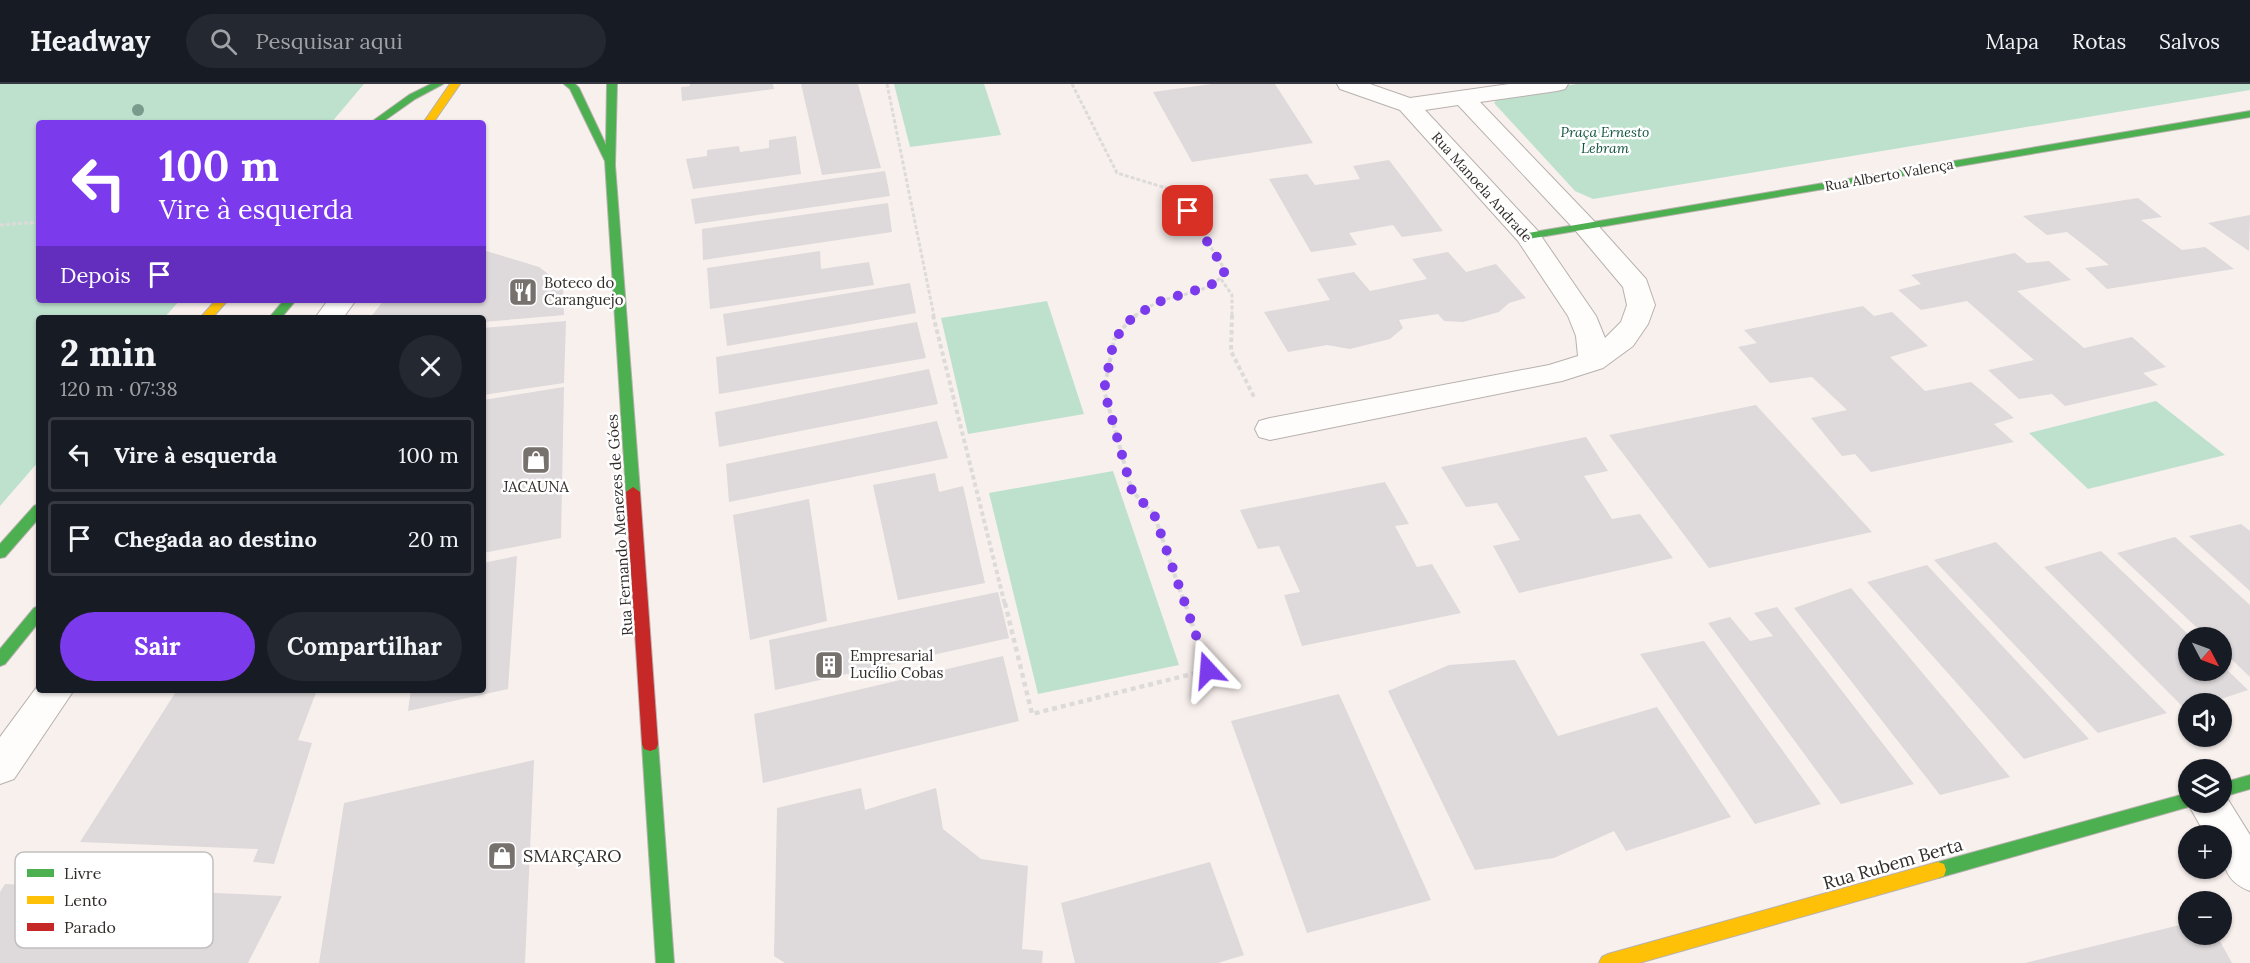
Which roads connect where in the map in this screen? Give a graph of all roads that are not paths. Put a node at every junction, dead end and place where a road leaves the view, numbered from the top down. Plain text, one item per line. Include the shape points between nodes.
1 (438, 84) edge
2 (455, 84) edge
3 (569, 84) edge
4 (612, 84) edge
5 (1348, 84) edge
6 (1557, 84) edge
7 (1464, 98) junction
8 (1408, 105) junction
9 (373, 107) dead end
10 (2250, 114) edge
11 (364, 120) edge
12 (379, 120) edge
13 (430, 120) edge
14 (610, 165) junction
15 (1584, 225) junction
16 (1528, 236) junction
17 (219, 303) edge
18 (288, 303) edge
19 (209, 315) edge
20 (278, 315) edge
21 (1593, 361) junction
22 (1270, 429) road end
23 (36, 512) edge
24 (0, 553) edge
25 (36, 616) edge
26 (0, 660) edge
27 (54, 693) edge
28 (0, 768) edge
29 (2250, 782) edge
30 (2232, 787) edge
31 (2178, 803) edge
32 (2214, 813) edge
33 (2250, 872) edge
34 (665, 963) edge
35 (1608, 963) edge

1 - 12 main road
2 - 13 main road
3 - 14 main road
4 - 14 main road, Rua Fernando Menezes de Góes
5 - 8 street, Rua Manoela Andrade
6 - 7 street
7 - 8 street
7 - 15 street
8 - 16 street, Rua Manoela Andrade
9 - 11 main road
10 - 15 main road, Rua Alberto Valença
14 - 34 main road, Rua Fernando Menezes de Góes
15 - 16 main road, Rua Alberto Valença
15 - 21 street via 1636,285 1641,305 1623,339
16 - 21 street, Rua Manoela Andrade via 1582,316 1590,336
17 - 19 main road
18 - 20 main road
21 - 22 street via 1552,374
23 - 24 main road
25 - 26 main road
27 - 28 street
29 - 30 main road
31 - 35 main road, Rua Rubem Berta
32 - 33 street

